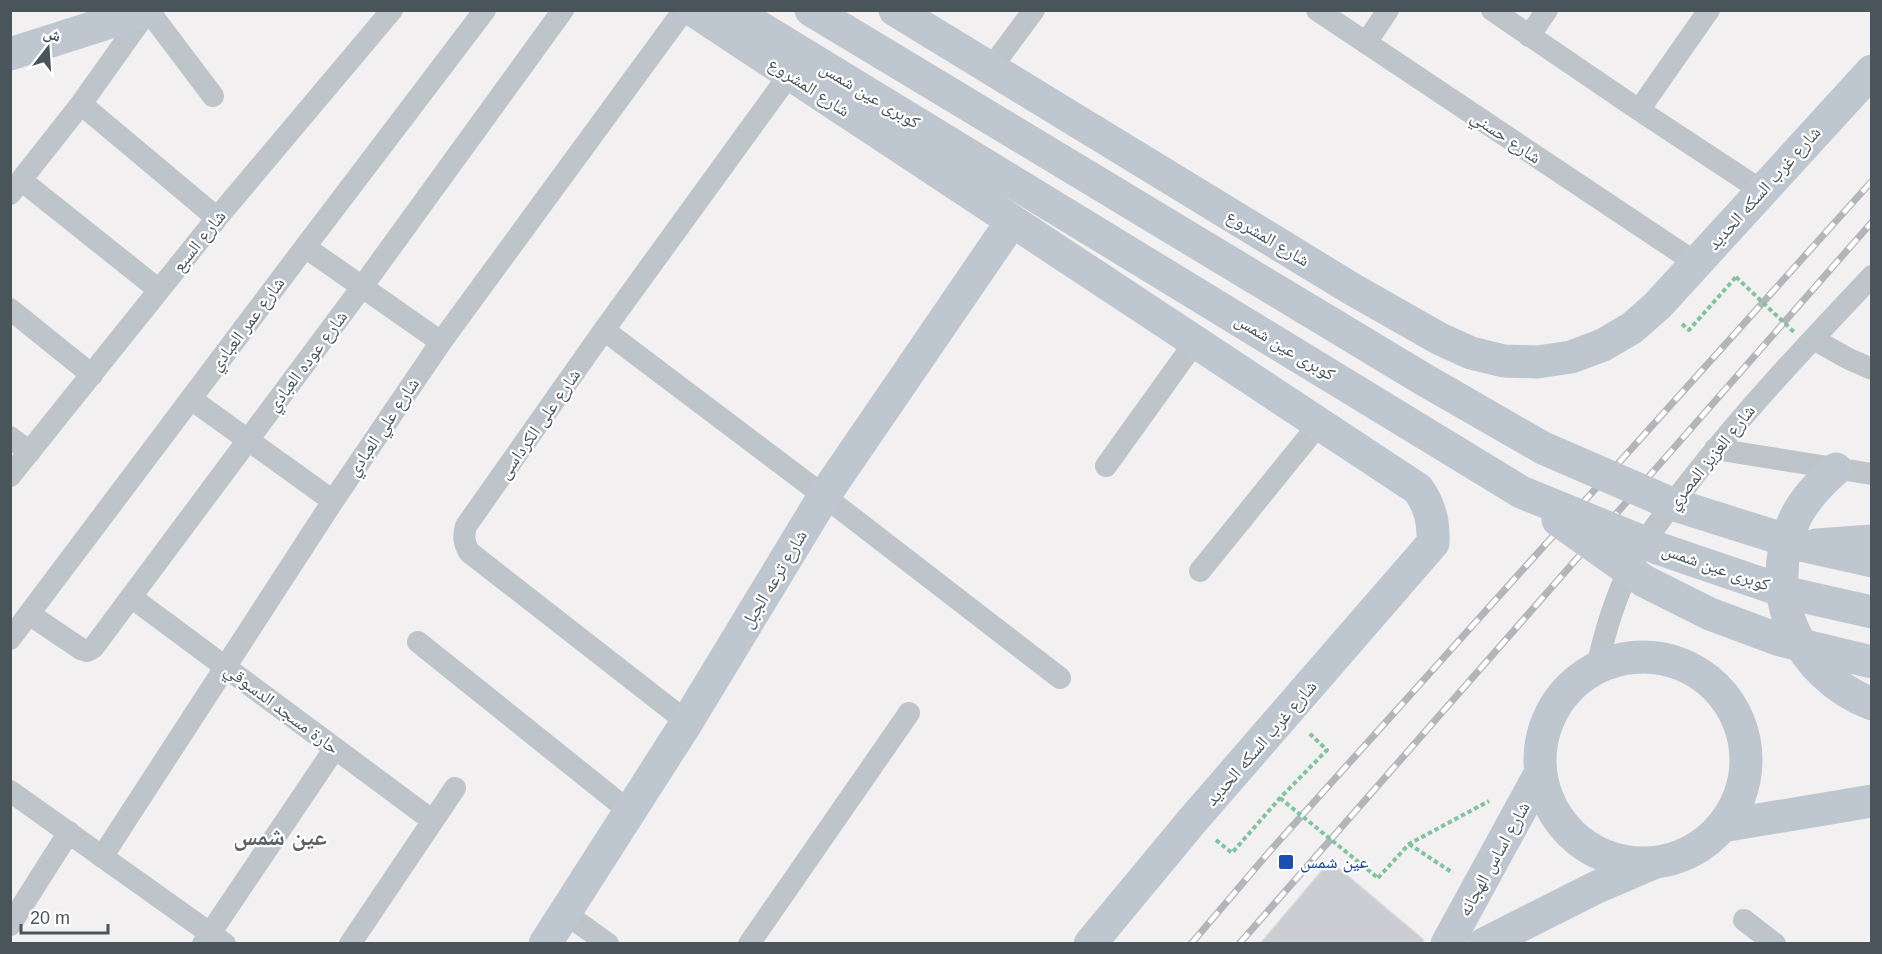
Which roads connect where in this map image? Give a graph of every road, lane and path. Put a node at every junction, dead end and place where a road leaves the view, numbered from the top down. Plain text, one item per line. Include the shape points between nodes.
1 (148, 10) edge
2 (392, 10) edge
3 (485, 10) edge
4 (562, 10) edge
5 (684, 10) edge
6 (693, 10) edge
7 (731, 10) edge
8 (811, 10) edge
9 (895, 10) edge
10 (1034, 10) edge
11 (1317, 10) edge
12 (1388, 10) edge
13 (1492, 10) edge
14 (1547, 10) edge
15 (1709, 10) edge
16 (1529, 36) junction
17 (1366, 43) junction
18 (10, 54) edge
19 (991, 69) junction
20 (1872, 71) edge
21 (789, 75) junction
22 (213, 96) dead end
23 (81, 104) junction
24 (1639, 110) junction
25 (16, 187) edge
26 (1762, 191) junction
27 (217, 218) junction
28 (1012, 221) junction
29 (304, 247) junction
30 (1696, 263) junction
31 (1872, 276) edge
32 (362, 287) junction
33 (159, 290) junction
34 (1658, 305) joint
35 (10, 309) edge
36 (604, 330) junction
37 (1689, 330) dead end
38 (1804, 336) junction
39 (441, 342) junction
40 (1195, 342) junction
41 (1872, 369) edge
42 (92, 375) junction
43 (191, 399) junction
44 (1319, 424) junction
45 (10, 437) edge
46 (248, 440) junction
47 (1715, 449) junction
48 (30, 452) junction
49 (1106, 466) dead end
50 (1836, 469) junction
51 (1872, 474) edge
52 (10, 476) edge
53 (1521, 492) junction
54 (824, 496) junction
55 (333, 501) junction
56 (1872, 541) edge
57 (1433, 543) joint
58 (1805, 546) junction
59 (1872, 561) edge
60 (1200, 571) dead end
61 (132, 597) junction
62 (1872, 612) edge
63 (29, 614) junction
64 (10, 639) edge
65 (418, 642) dead end
66 (1872, 662) edge
67 (224, 666) junction
68 (1597, 667) junction
69 (1060, 678) dead end
70 (1872, 704) edge
71 (909, 713) dead end
72 (687, 722) junction
73 (335, 748) junction
74 (1327, 750) dead end
75 (1540, 774) junction
76 (455, 788) dead end
77 (10, 791) edge
78 (1280, 798) junction
79 (1490, 801) dead end
80 (1872, 801) edge
81 (629, 812) junction
82 (433, 821) junction
83 (1722, 826) junction
84 (69, 832) junction
85 (1408, 844) junction
86 (1232, 853) dead end
87 (102, 856) junction
88 (1655, 862) junction
89 (1478, 889) junction
90 (566, 913) junction
91 (1744, 920) dead end
92 (10, 924) edge
93 (212, 940) edge
94 (350, 944) edge
95 (545, 944) edge
96 (608, 944) edge
97 (749, 944) edge
98 (1090, 944) edge
99 (1447, 944) edge
100 (1484, 944) edge
101 (1775, 944) edge

1 - 18 street
1 - 22 street
1 - 23 street
2 - 27 street, شارع السبع
3 - 29 street, شارع عمر العبادي
4 - 32 street, شارع عوده العبادي
5 - 39 street, شارع علي العبادي
6 - 21 street, شارع المشروع
7 - 53 street, كوبرى عين شمس, bridge
8 - 58 street, bridge via 1543,448 1672,504
9 - 19 street, شارع المشروع
10 - 19 street
11 - 17 street, شارع حسني
12 - 17 street
13 - 16 street
14 - 16 street
15 - 24 street
16 - 24 street
17 - 30 street, شارع حسني
19 - 34 street, شارع المشروع via 1362,294 1471,353 1503,361 1538,362 1571,357 1632,328
20 - 26 street, شارع غرب السكه الحديد
21 - 28 street, شارع المشروع
21 - 36 street, شارع على الكرداسى
23 - 25 street
23 - 27 street
24 - 26 street
25 - 33 street
26 - 30 street, شارع غرب السكه الحديد
27 - 33 street, شارع السبع
28 - 40 street, شارع المشروع
28 - 54 street, شارع ترعه الجبل
29 - 32 street
29 - 43 street, شارع عمر العبادي
30 - 34 street, شارع غرب السكه الحديد
31 - 38 street, شارع العزيز المصري
32 - 39 street
32 - 46 street, شارع عوده العبادي
33 - 42 street, شارع السبع
35 - 42 street
36 - 54 street
36 - 72 street, شارع على الكرداسى via 466,526 465,544 469,552
37 - 38 path, bridge via 1736,277
38 - 41 street
38 - 47 street, شارع العزيز المصري
39 - 55 street, شارع علي العبادي
40 - 44 street, شارع المشروع
40 - 49 street
42 - 48 street, شارع السبع
43 - 46 street
43 - 63 street, شارع عمر العبادي
44 - 57 street, شارع المشروع via 1418,489 1431,513
44 - 60 street
45 - 48 street
46 - 55 street
46 - 61 street, شارع عوده العبادي
47 - 50 street
47 - 68 street, شارع العزيز المصري via 1633,562 1617,596
48 - 52 street, شارع السبع
50 - 51 street
50 - 70 street via 1806,500 1794,521 1782,569 1783,592 1787,614 1806,654 1838,687
53 - 62 street, كوبرى عين شمس, bridge via 1660,549 1792,594
53 - 66 street, bridge via 1644,580 1710,614 1780,640
54 - 69 street
54 - 72 street, شارع ترعه الجبل
55 - 67 street, شارع علي العبادي
56 - 58 street, bridge
57 - 98 street, شارع غرب السكه الحديد
58 - 59 street, bridge
61 - 63 street, شارع عوده العبادي via 87,651
61 - 67 street, حارة مسجد الدسوقي
63 - 64 street, شارع عمر العبادي
65 - 81 street
67 - 73 street, حارة مسجد الدسوقي
67 - 87 street, شارع علي العبادي
68 - 75 street via 1571,686 1551,711 1539,753
68 - 83 street via 1639,657 1660,658 1700,674 1717,688 1740,724 1746,767 1734,808
71 - 97 street
72 - 81 street, شارع ترعه الجبل
73 - 82 street, حارة مسجد الدسوقي
73 - 93 street
74 - 78 path
75 - 88 street via 1557,816 1589,848 1632,862
75 - 89 street, شارع اساس الهجانه
76 - 82 street
77 - 84 street
78 - 85 path, bridge via 1378,878
78 - 86 path
79 - 85 path
80 - 83 street
81 - 90 street, شارع ترعه الجبل
82 - 94 street
83 - 88 street via 1692,850
84 - 87 street
84 - 92 street
85 - 89 path
87 - 93 street
88 - 100 street, شارع اساس الهجانه
89 - 99 street, شارع اساس الهجانه
90 - 95 street, شارع ترعه الجبل
90 - 96 street
91 - 101 street

